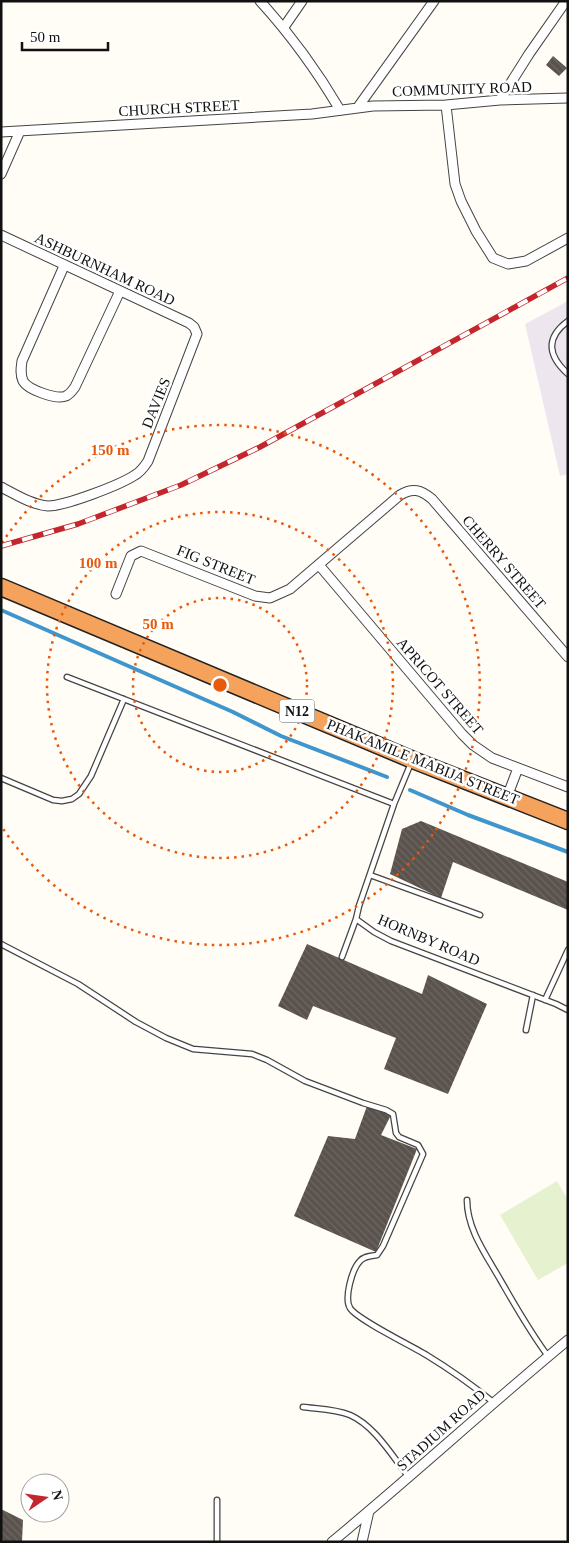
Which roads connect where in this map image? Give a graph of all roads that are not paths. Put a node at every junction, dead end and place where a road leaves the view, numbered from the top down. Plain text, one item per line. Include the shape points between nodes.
1 (260, 1) edge
2 (302, 1) edge
3 (434, 1) edge
4 (566, 1) edge
5 (284, 27) junction
6 (568, 98) edge
7 (500, 100) junction
8 (446, 105) junction
9 (358, 107) junction
10 (340, 110) junction
11 (20, 131) junction
12 (1, 132) edge
13 (1, 174) edge
14 (1, 235) edge
15 (568, 238) edge
16 (64, 266) junction
17 (120, 290) junction
18 (568, 321) edge
19 (196, 330) joint
20 (568, 374) edge
21 (1, 488) edge
22 (416, 489) joint
23 (319, 565) junction
24 (1, 587) edge
25 (116, 594) dead end
26 (568, 657) edge
27 (67, 677) dead end
28 (124, 699) junction
29 (413, 760) junction
30 (518, 768) junction
31 (1, 778) edge
32 (568, 787) edge
33 (507, 797) junction
34 (394, 804) junction
35 (568, 821) edge
36 (370, 875) junction
37 (480, 915) dead end
38 (356, 919) junction
39 (1, 944) edge
40 (568, 950) edge
41 (342, 956) dead end
42 (533, 995) junction
43 (545, 1000) junction
44 (568, 1010) edge
45 (526, 1030) dead end
46 (467, 1200) dead end
47 (568, 1340) edge
48 (548, 1356) junction
49 (493, 1402) junction
50 (303, 1406) dead end
51 (409, 1477) junction
52 (217, 1500) dead end
53 (369, 1511) junction
54 (217, 1542) edge
55 (332, 1542) edge
56 (362, 1542) edge

1 - 5 street
2 - 5 street
3 - 9 street
4 - 7 street
5 - 10 street
6 - 7 street, COMMUNITY ROAD
7 - 8 street, COMMUNITY ROAD
8 - 9 street, COMMUNITY ROAD
8 - 15 street via 455,184 476,231 493,258 508,264 526,261
9 - 10 street, CHURCH STREET
10 - 11 street, CHURCH STREET
11 - 12 street, CHURCH STREET
11 - 13 street
14 - 16 street, ASHBURNHAM ROAD
16 - 17 street, ASHBURNHAM ROAD
16 - 17 street via 22,361 22,379 31,388 52,396 71,393
17 - 19 street, ASHBURNHAM ROAD via 189,323
18 - 20 lane via 552,336 554,356
19 - 21 street, DAVIES via 195,341 148,461 131,478 50,506
22 - 23 street, FIG STREET via 400,495
22 - 26 street, CHERRY STREET via 432,499
23 - 25 street, FIG STREET via 290,589 270,598 255,596 140,551 131,556
23 - 30 street, APRICOT STREET via 462,734 492,758
24 - 29 highway, PHAKAMILE MABIJA STREET / N12
27 - 28 lane
28 - 31 lane via 91,776 72,799 53,800
28 - 34 lane
29 - 33 highway, PHAKAMILE MABIJA STREET / N12
29 - 34 lane, HORNBY ROAD
30 - 32 street, APRICOT STREET
30 - 33 street
33 - 35 highway, PHAKAMILE MABIJA STREET / N12
34 - 36 lane, HORNBY ROAD
36 - 37 lane
36 - 38 lane, HORNBY ROAD
38 - 41 lane
38 - 42 lane, HORNBY ROAD via 386,939
39 - 49 lane via 78,984 166,1038 193,1049 260,1057 305,1081 393,1114 396,1133 418,1145 422,1154 383,1246 377,1255 358,1262 348,1294 350,1308 456,1374
40 - 43 lane
42 - 43 lane, HORNBY ROAD
42 - 45 lane
43 - 44 lane, HORNBY ROAD
46 - 48 lane via 468,1216 482,1249 528,1329
47 - 48 street, STADIUM ROAD
48 - 49 street, STADIUM ROAD
49 - 51 street, STADIUM ROAD
50 - 51 lane via 336,1411 359,1420
51 - 53 street, STADIUM ROAD
52 - 54 lane
53 - 55 street, STADIUM ROAD
53 - 56 street

